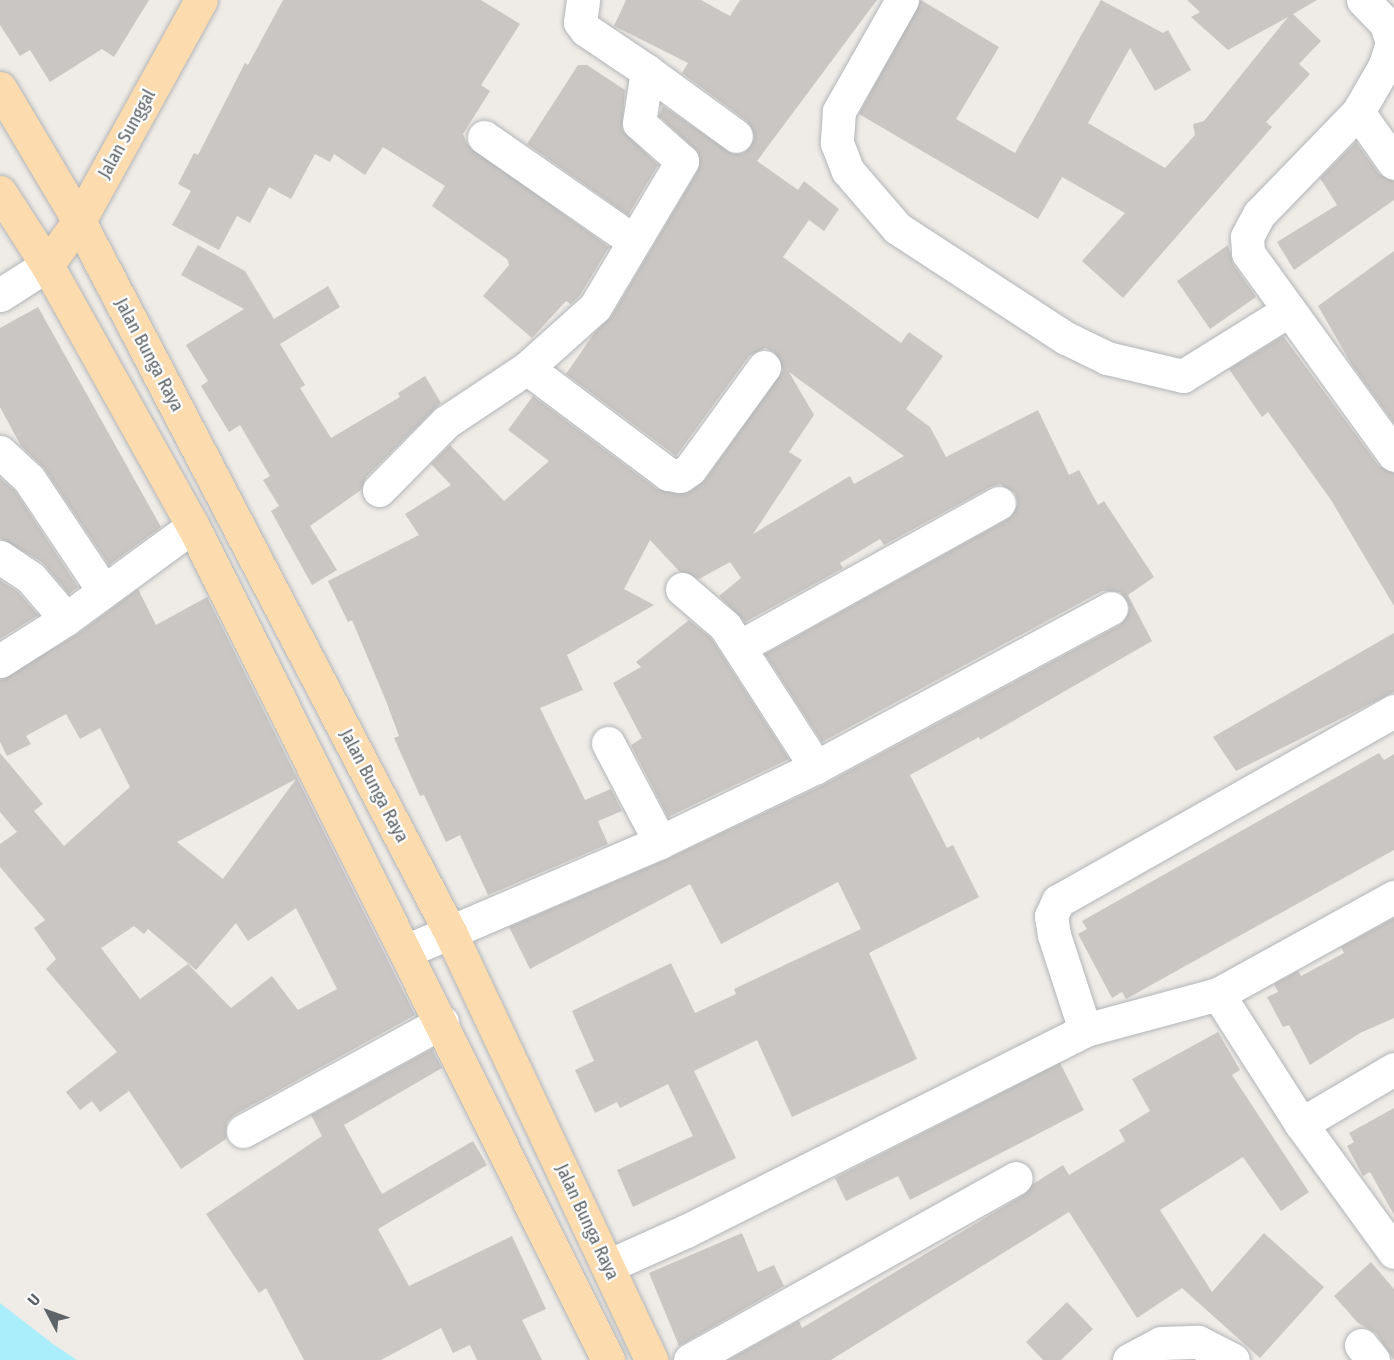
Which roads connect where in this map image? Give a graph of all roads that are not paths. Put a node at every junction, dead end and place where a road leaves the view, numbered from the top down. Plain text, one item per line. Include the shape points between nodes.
1 (201, 0) edge
2 (583, 0) edge
3 (902, 0) edge
4 (1363, 0) edge
5 (647, 71) junction
6 (0, 88) edge
7 (1358, 112) junction
8 (484, 136) dead end
9 (736, 136) dead end
10 (1394, 163) edge
11 (0, 192) edge
12 (80, 220) junction
13 (632, 240) junction
14 (47, 265) junction
15 (0, 295) edge
16 (1289, 310) junction
17 (764, 367) dead end
18 (527, 368) junction
19 (0, 452) edge
20 (1394, 454) edge
21 (379, 490) dead end
22 (999, 503) dead end
23 (193, 526) junction
24 (0, 557) edge
25 (682, 589) dead end
26 (103, 590) junction
27 (1111, 608) dead end
28 (66, 619) junction
29 (739, 647) junction
30 (0, 661) edge
31 (1394, 711) edge
32 (608, 743) dead end
33 (816, 767) junction
34 (660, 842) junction
35 (1394, 897) edge
36 (450, 932) junction
37 (406, 951) junction
38 (1218, 994) junction
39 (442, 1022) junction
40 (1085, 1030) junction
41 (1394, 1069) edge
42 (1301, 1124) junction
43 (243, 1131) dead end
44 (1016, 1178) dead end
45 (1390, 1240) edge
46 (608, 1266) junction
47 (626, 1305) junction
48 (589, 1321) junction
49 (608, 1360) edge
50 (651, 1360) edge
51 (690, 1360) edge
52 (1129, 1360) edge
53 (1233, 1360) edge

1 - 12 main road, Jalan Sunggal
2 - 5 street via 580,22 586,30
3 - 16 street via 839,111 837,144 848,171 897,228 1066,338 1107,358 1183,376
4 - 7 street via 1386,24 1392,43 1384,67
5 - 9 street
5 - 13 street via 639,123 682,161
6 - 12 main road, Jalan Bunga Raya
7 - 10 street
7 - 16 street via 1259,214 1247,237 1248,253
8 - 13 street
11 - 14 main road
12 - 14 main road, Jalan Sunggal
12 - 36 main road, Jalan Bunga Raya
13 - 18 street via 595,307
14 - 15 street
14 - 23 main road
16 - 20 street
17 - 18 street via 690,469 680,476 668,474
18 - 21 street via 479,396 446,422
19 - 26 street via 29,479
22 - 29 street
23 - 26 street
23 - 37 main road
24 - 28 street via 31,578
25 - 29 street via 725,626
26 - 28 street
27 - 33 street
28 - 30 street
29 - 33 street
31 - 40 street via 1058,901 1051,916 1054,935
32 - 34 street
33 - 34 street
34 - 36 street
35 - 38 street
36 - 37 street
36 - 46 main road, Jalan Bunga Raya
37 - 39 main road
38 - 40 street
38 - 42 street
39 - 43 street
39 - 48 main road
40 - 46 street via 686,1231
41 - 42 street
42 - 45 street
44 - 51 street
46 - 47 main road, Jalan Bunga Raya
47 - 48 main road
47 - 50 main road, Jalan Bunga Raya
48 - 49 main road
52 - 53 street via 1161,1343 1198,1342

